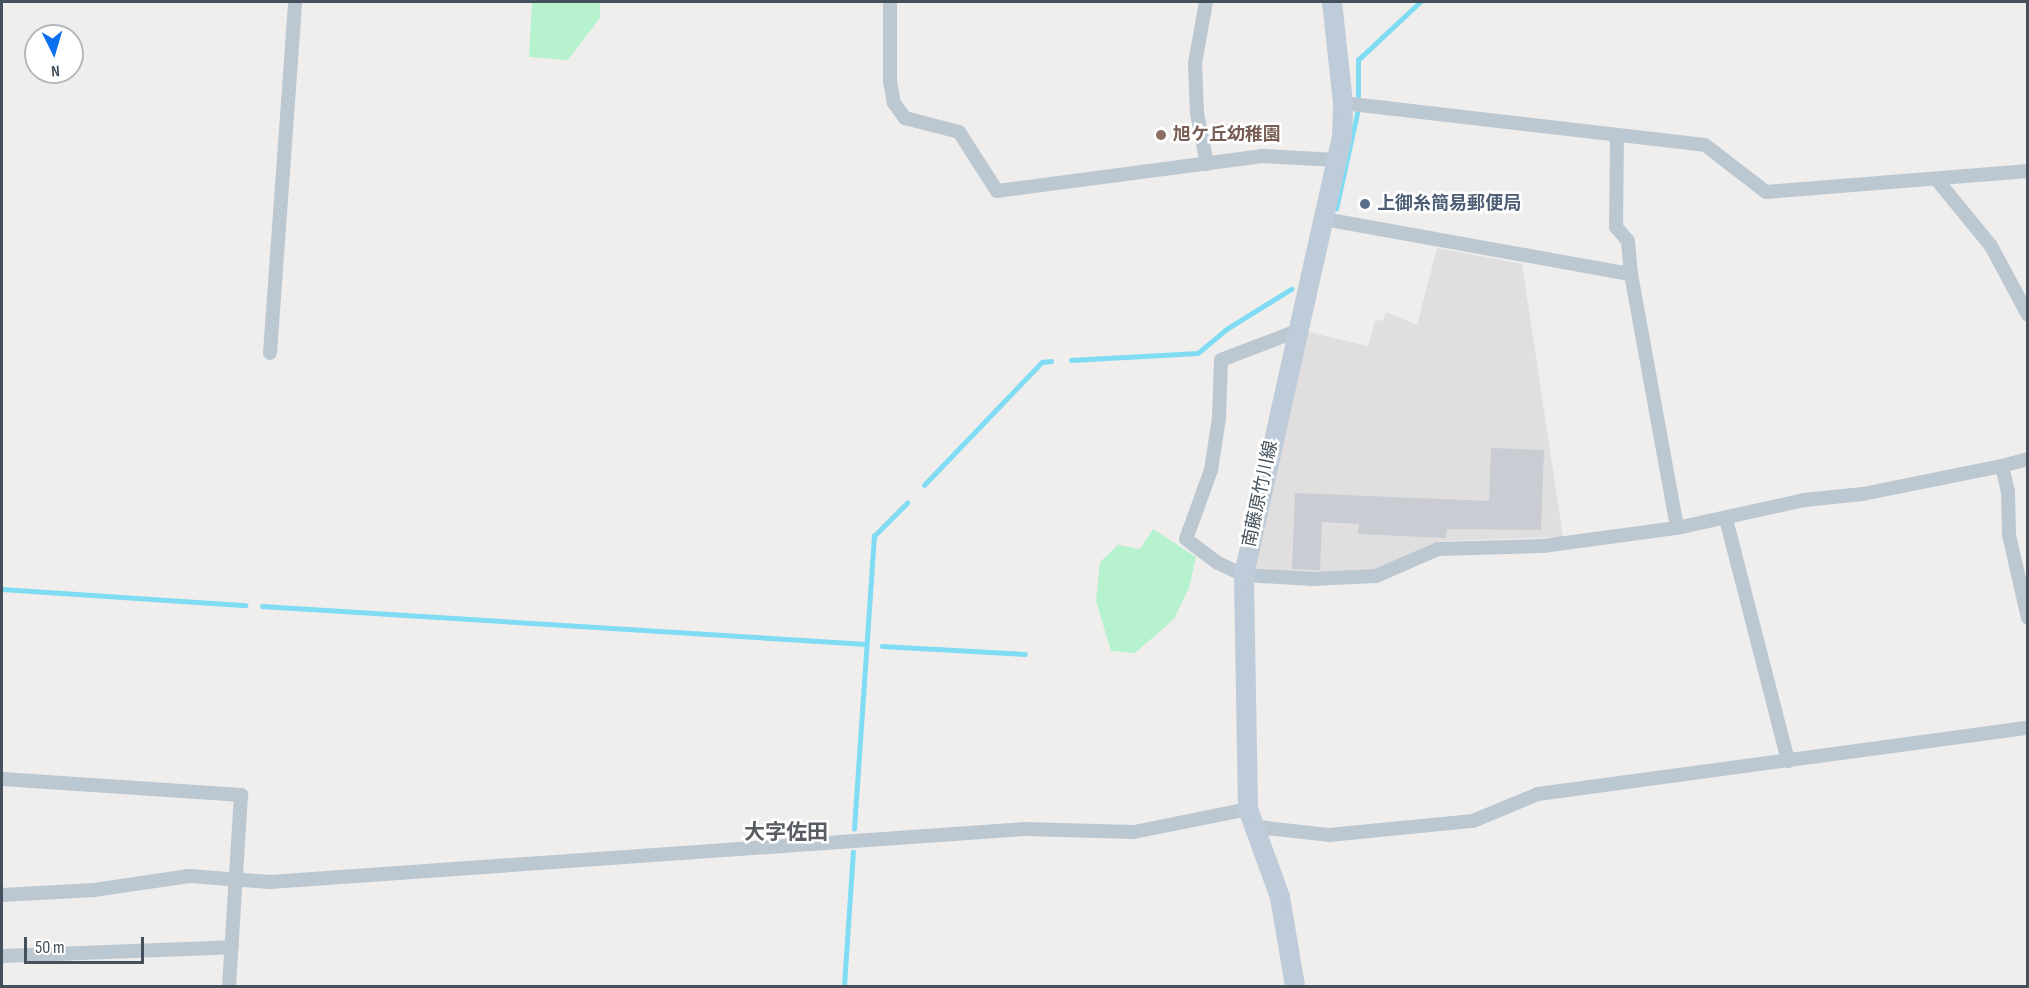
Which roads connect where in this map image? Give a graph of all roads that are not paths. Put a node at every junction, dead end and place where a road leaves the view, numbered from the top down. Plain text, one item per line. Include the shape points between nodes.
1 (295, 2) edge
2 (890, 2) edge
3 (1206, 2) edge
4 (1332, 2) edge
5 (1343, 103) junction
6 (1617, 135) junction
7 (1337, 160) junction
8 (1207, 164) junction
9 (2028, 171) edge
10 (1937, 180) junction
11 (1324, 219) junction
12 (1631, 274) junction
13 (2028, 315) edge
14 (1297, 331) junction
15 (270, 353) dead end
16 (2028, 459) edge
17 (2002, 466) junction
18 (1726, 519) junction
19 (1677, 528) junction
20 (1244, 574) junction
21 (2028, 618) edge
22 (2028, 728) edge
23 (1788, 761) junction
24 (2, 779) edge
25 (1248, 809) junction
26 (1257, 827) junction
27 (236, 878) junction
28 (2, 895) edge
29 (232, 947) junction
30 (2, 956) edge
31 (229, 987) edge
32 (1295, 987) edge

1 - 15 street
2 - 8 street via 890,81 894,103 905,118 959,132 997,191
3 - 8 street via 1195,63 1197,113
4 - 5 main road, 南藤原竹川線
5 - 6 street
5 - 7 main road, 南藤原竹川線
6 - 10 street via 1705,145 1766,192
6 - 12 street via 1616,227 1629,242
7 - 8 street via 1263,156
7 - 11 main road, 南藤原竹川線
9 - 10 street
10 - 13 street via 1991,246
11 - 12 street
11 - 14 main road, 南藤原竹川線
12 - 19 street
14 - 20 main road, 南藤原竹川線
14 - 20 street via 1221,360 1219,418 1211,470 1186,540 1218,563
16 - 17 street
17 - 18 street via 1863,494 1802,501
17 - 21 street via 2008,491 2008,535
18 - 19 street
18 - 23 street
19 - 20 street via 1543,546 1438,549 1376,576 1312,579
20 - 25 main road, 南藤原竹川線
22 - 23 street
23 - 26 street via 1538,794 1473,821 1402,830 1329,835
24 - 27 street via 241,795
25 - 26 main road, 南藤原竹川線
25 - 27 street via 1134,832 1047,828 270,882
26 - 32 main road, 南藤原竹川線 via 1280,897
27 - 28 street via 172,877 94,890
27 - 29 street
29 - 30 street
29 - 31 street

